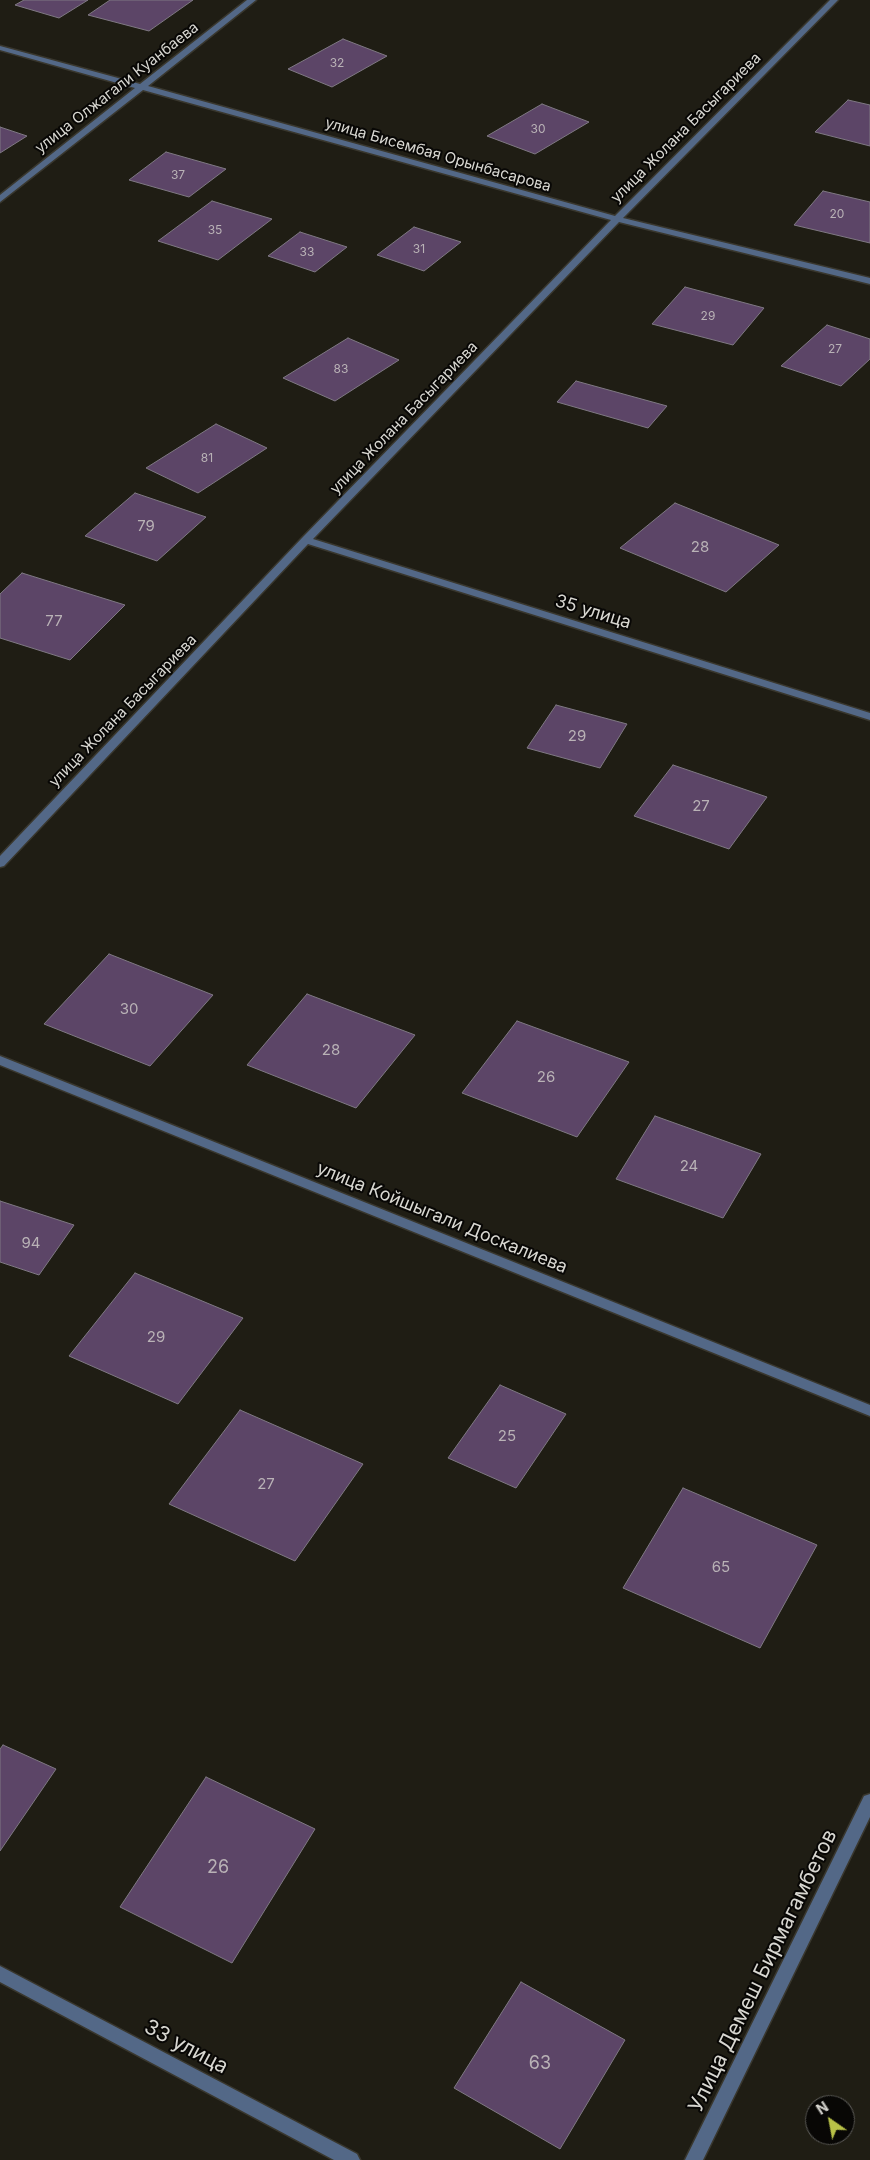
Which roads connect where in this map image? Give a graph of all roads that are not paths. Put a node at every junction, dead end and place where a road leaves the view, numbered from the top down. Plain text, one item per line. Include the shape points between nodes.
1 (252, 0) edge
2 (834, 0) edge
3 (0, 48) edge
4 (140, 87) junction
5 (0, 199) edge
6 (617, 219) junction
7 (870, 281) edge
8 (306, 540) junction
9 (870, 717) edge
10 (0, 863) edge
11 (0, 1060) edge
12 (870, 1410) edge
13 (870, 1801) edge
14 (0, 1974) edge
15 (351, 2160) edge
16 (694, 2160) edge

1 - 4 street, улица Олжагали Куанбаева
2 - 6 street, улица Жолана Басыгариева
3 - 4 street, улица Бисембая Орынбасарова
4 - 5 street, улица Олжагали Куанбаева
4 - 6 street, улица Бисембая Орынбасарова
6 - 7 street, улица Бисембая Орынбасарова
6 - 8 street, улица Жолана Басыгариева
8 - 9 street, 35 улица
8 - 10 street, улица Жолана Басыгариева
11 - 12 street, улица Койшыгали Доскалиева
13 - 16 street, Улица Демеш Бирмагамбетов
14 - 15 street, 33 улица

